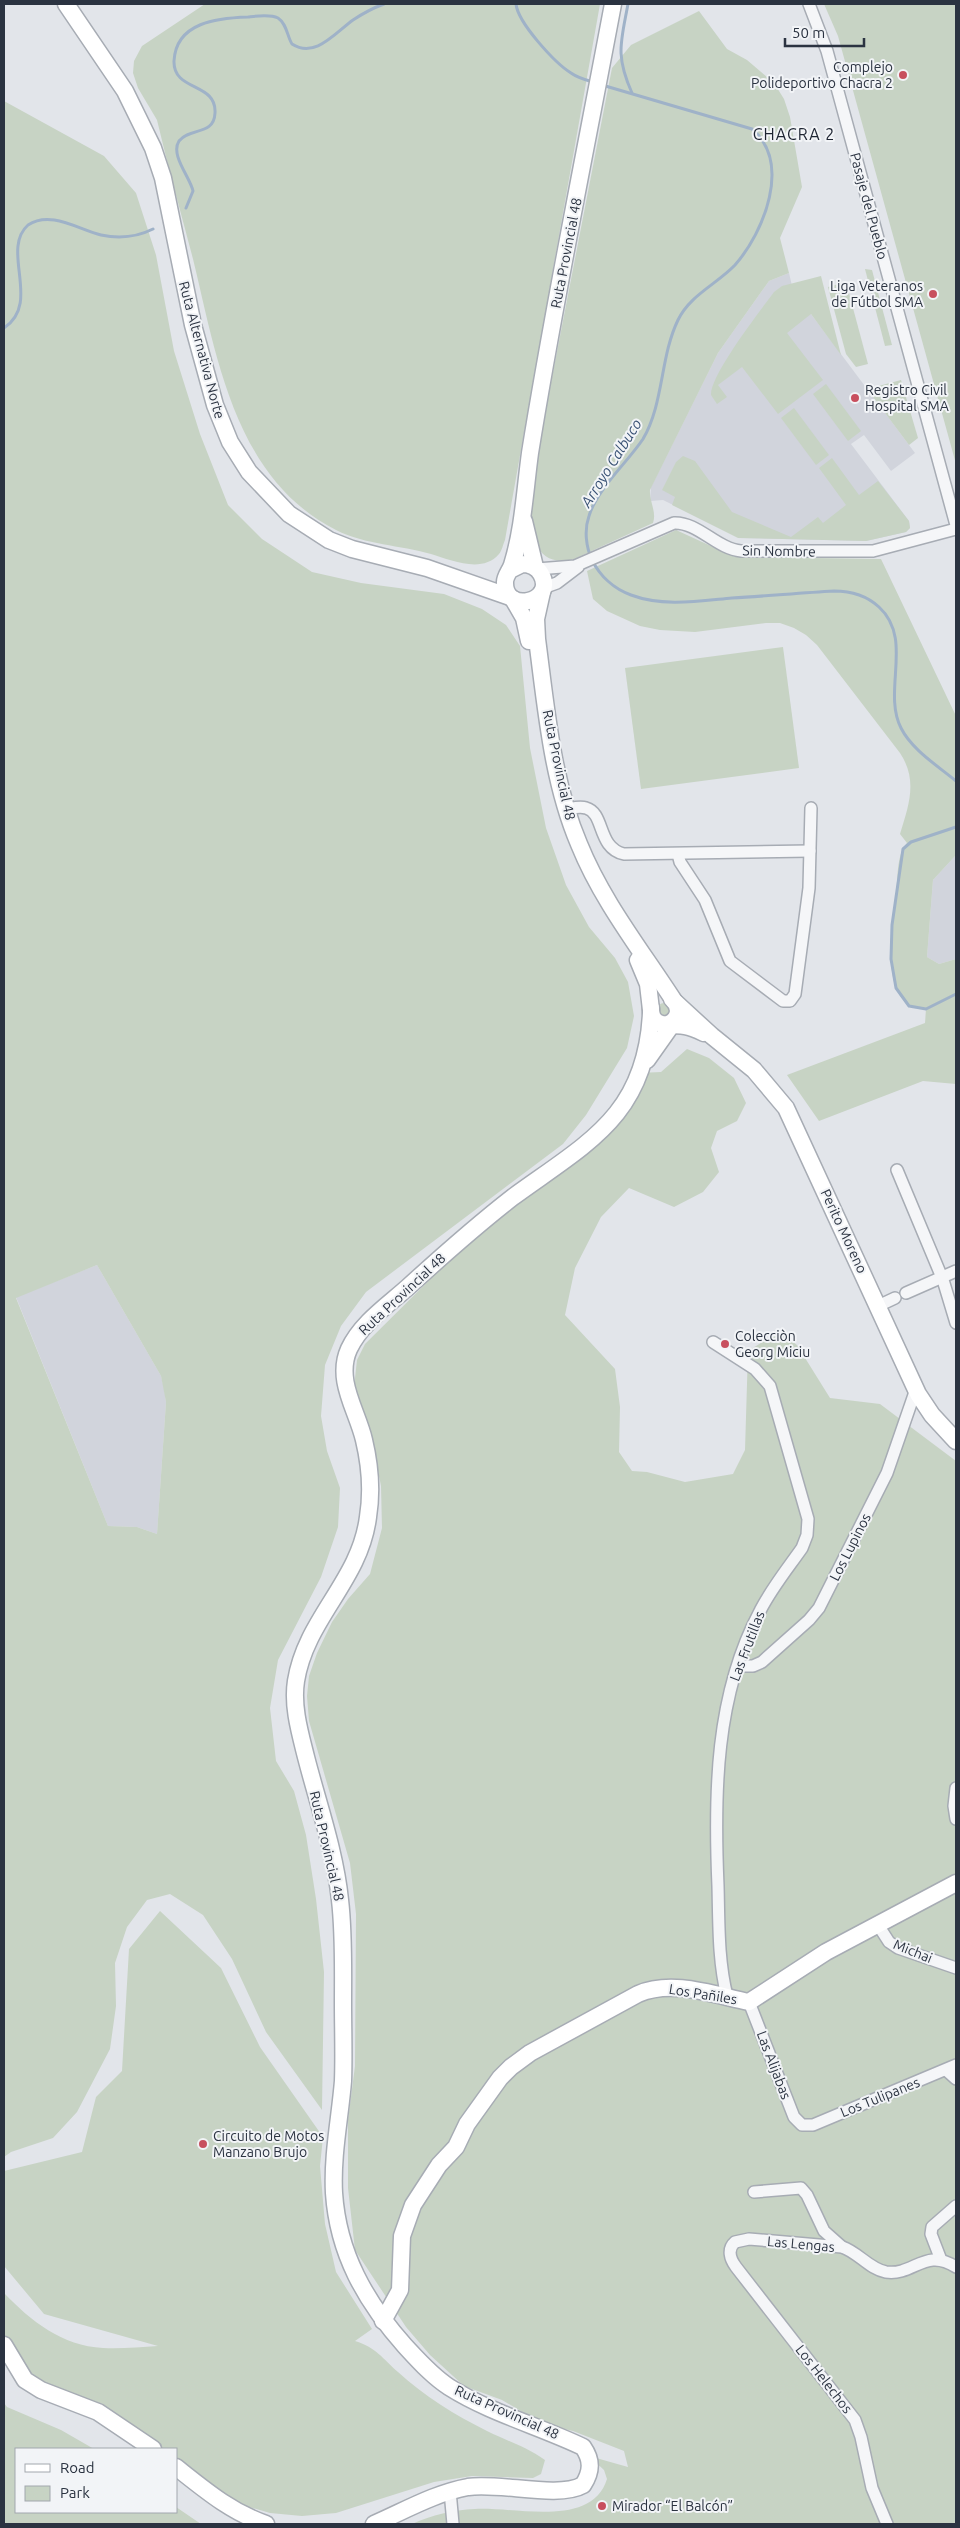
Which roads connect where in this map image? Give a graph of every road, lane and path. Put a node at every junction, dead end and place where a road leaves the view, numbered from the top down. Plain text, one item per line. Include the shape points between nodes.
1 (66, 4) edge
2 (614, 4) edge
3 (809, 4) edge
4 (523, 497) junction
5 (956, 525) edge
6 (956, 529) edge
7 (583, 563) junction
8 (536, 568) junction
9 (509, 571) junction
10 (463, 579) junction
11 (542, 590) junction
12 (511, 598) junction
13 (811, 808) dead end
14 (563, 810) junction
15 (810, 851) junction
16 (673, 854) junction
17 (651, 1011) junction
18 (673, 1014) junction
19 (639, 1073) junction
20 (897, 1170) dead end
21 (956, 1271) edge
22 (942, 1277) junction
23 (878, 1306) junction
24 (956, 1323) edge
25 (713, 1342) dead end
26 (916, 1390) junction
27 (956, 1441) edge
28 (738, 1666) junction
29 (956, 1788) edge
30 (956, 1819) edge
31 (956, 1883) edge
32 (878, 1925) junction
33 (956, 1968) edge
34 (727, 1996) junction
35 (749, 2002) junction
36 (951, 2067) edge
37 (956, 2080) edge
38 (802, 2125) joint
39 (754, 2192) dead end
40 (956, 2206) edge
41 (842, 2247) junction
42 (730, 2250) joint
43 (941, 2260) junction
44 (956, 2267) edge
45 (383, 2321) junction
46 (4, 2345) edge
47 (152, 2448) edge
48 (178, 2469) edge
49 (450, 2491) junction
50 (266, 2524) edge
51 (374, 2524) edge
52 (453, 2524) edge
53 (887, 2524) edge

1 - 10 main road, Ruta Alternativa Norte via 125,90 153,148 163,178 198,344 224,431 242,463 280,506 318,534 352,549
2 - 4 main road, Ruta Provincial 48 via 541,384
3 - 5 street, Pasaje del Pueblo via 827,51
4 - 8 main road, Ruta Provincial 48 via 528,544
4 - 9 main road, Ruta Provincial 48
6 - 7 street, Sin Nombre via 873,552 741,551 674,523
7 - 8 street, Sin Nombre via 563,568
7 - 11 street, Sin Nombre
8 - 9 main road via 522,564
8 - 11 main road, Ruta Provincial 48 via 543,579
9 - 10 main road, Ruta Alternativa Norte via 492,580
9 - 12 main road, Ruta Provincial 48 via 505,584
10 - 12 main road, Ruta Alternativa Norte
11 - 12 main road via 529,602
11 - 14 main road, Ruta Provincial 48 via 536,639
12 - 14 main road, Ruta Provincial 48 via 526,625 549,766
13 - 15 street
14 - 16 street via 584,808 592,812 606,843 619,853
14 - 17 main road, Ruta Provincial 48 via 571,844 589,882 644,973
14 - 18 main road, Ruta Provincial 48 via 598,884
15 - 16 street
15 - 16 street via 809,888 795,994 788,1002 730,961 707,904
17 - 18 main road via 656,1022
17 - 18 main road via 653,1003 661,997 668,997
17 - 19 main road, Ruta Provincial 48 via 648,1040
18 - 19 main road, Ruta Provincial 48
18 - 23 main road, Perito Moreno via 688,1026 712,1036 758,1074 786,1108
19 - 45 main road, Ruta Provincial 48 via 624,1104 600,1133 510,1200 418,1278 368,1323 347,1353 346,1386 369,1460 368,1521 355,1565 314,1627 295,1684 295,1700 340,1898 343,2071 334,2162 338,2228 350,2266
20 - 22 street
21 - 22 street
22 - 23 street
22 - 24 street
23 - 26 main road, Perito Moreno
25 - 28 street, Las Frutillas via 755,1369 770,1386 808,1519 804,1542 759,1612
26 - 27 main road, Perito Moreno via 928,1410
26 - 28 street, Los Lupinos via 887,1473 819,1608 762,1662
28 - 34 street, Las Frutillas via 722,1724 717,1840 721,1966
29 - 30 street
31 - 32 main road, Los Pañiles
32 - 33 street, Michai via 889,1942 898,1948
32 - 35 main road, Los Pañiles via 826,1952
34 - 35 main road, Los Pañiles
34 - 45 main road, Los Pañiles via 665,1988 638,1994 517,2062 500,2078 467,2124 456,2147 439,2164 417,2197 406,2221 400,2290
35 - 38 street, Las Alijabas via 794,2117
36 - 37 street
36 - 38 street, Los Tulipanes via 813,2125
39 - 41 street via 801,2188 824,2231
40 - 43 street via 932,2227
41 - 42 street, Las Lengas via 744,2239 735,2242
41 - 43 street, Las Lengas via 886,2272 926,2260
42 - 53 street, Los Helechos via 736,2267 855,2420 870,2483
43 - 44 street
45 - 49 main road, Ruta Provincial 48 via 446,2385 583,2447 590,2456 587,2478 582,2485 570,2490 486,2485
46 - 47 main road via 25,2380 41,2390 98,2412
48 - 50 main road via 222,2504
49 - 51 main road, Ruta Provincial 48
49 - 52 street

